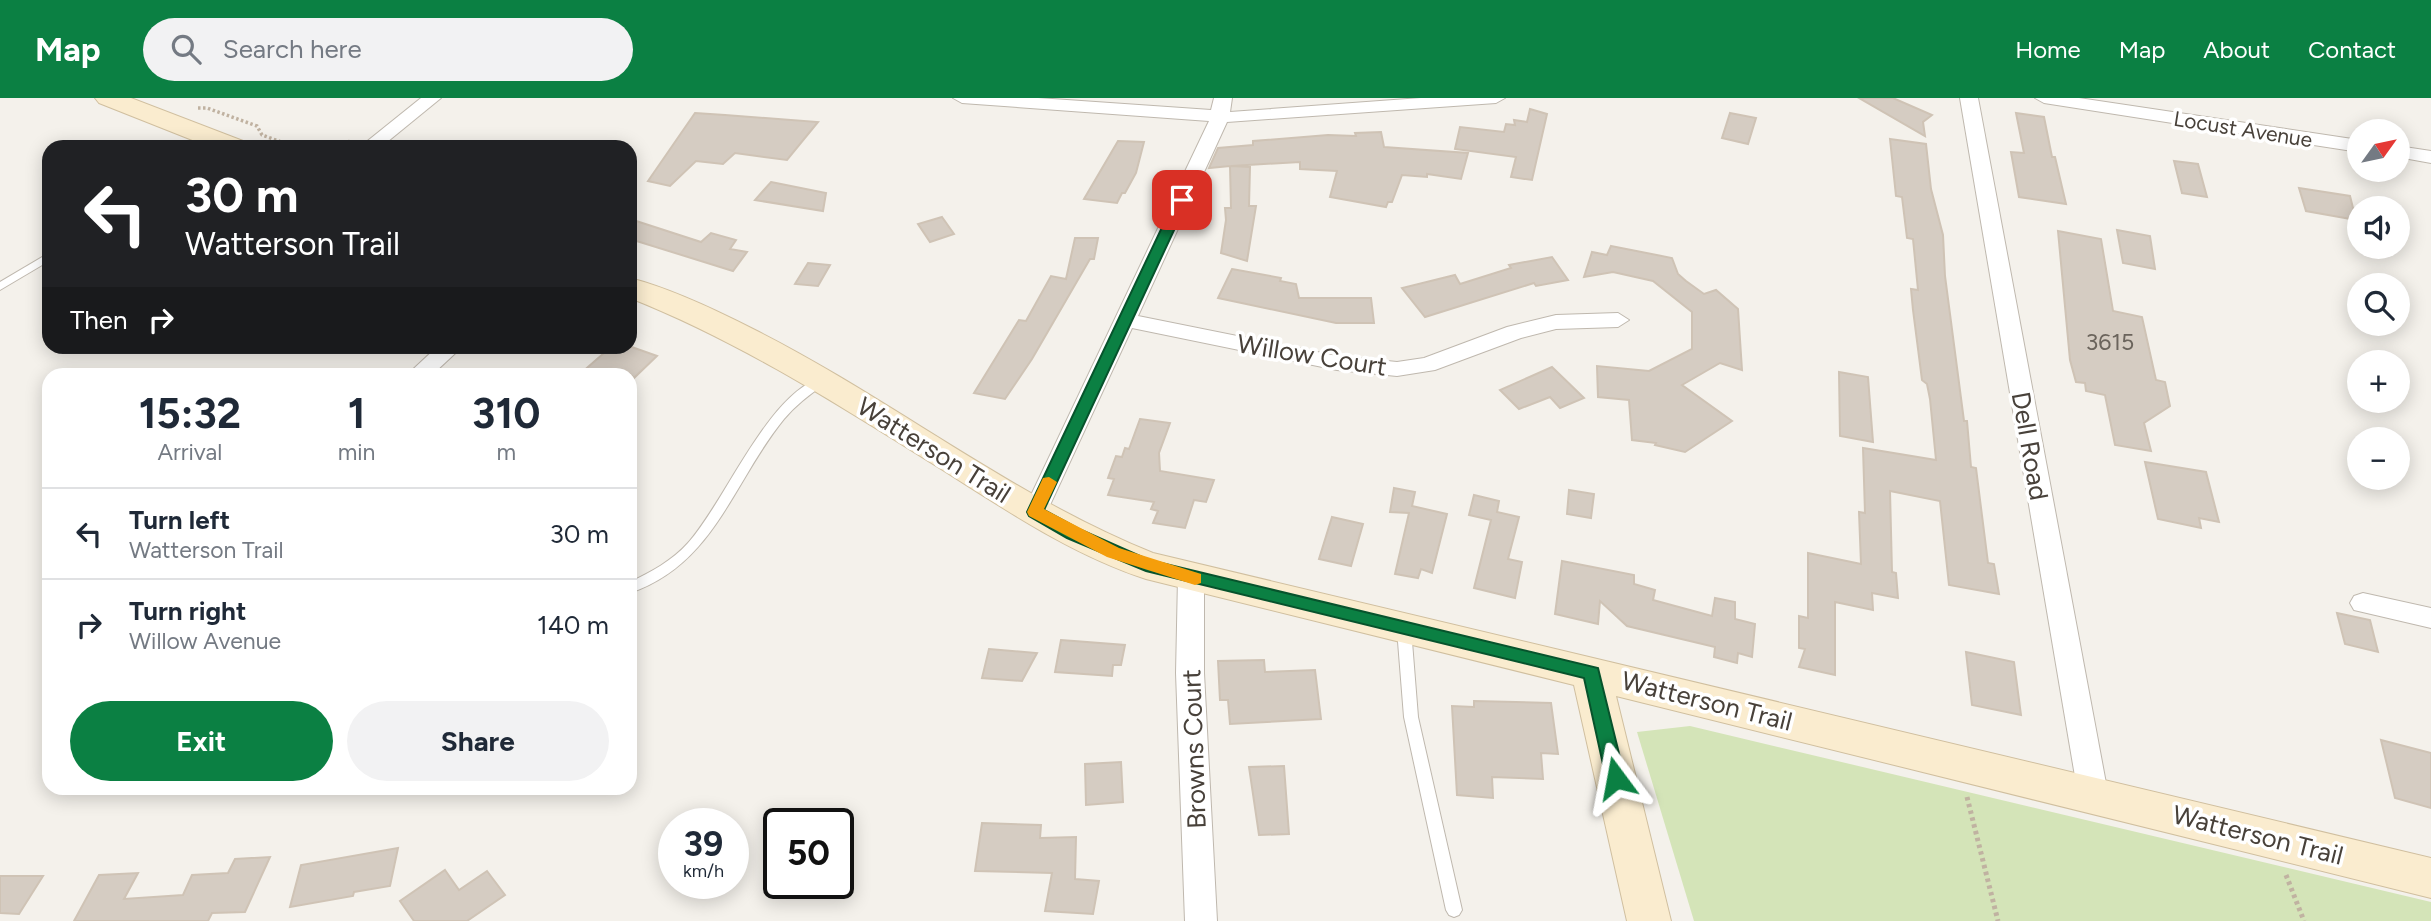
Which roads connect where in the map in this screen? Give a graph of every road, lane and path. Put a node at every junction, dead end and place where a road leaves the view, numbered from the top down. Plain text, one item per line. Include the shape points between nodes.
1 (107, 98) edge
2 (432, 98) edge
3 (962, 98) edge
4 (1496, 98) edge
5 (1969, 98) edge
6 (2044, 98) edge
7 (1221, 107) edge
8 (214, 140) edge
9 (378, 140) edge
10 (2347, 144) edge
11 (2410, 154) edge
12 (2431, 158) edge
13 (42, 260) edge
14 (0, 287) edge
15 (637, 290) edge
16 (1126, 320) junction
17 (1618, 320) dead end
18 (443, 354) edge
19 (426, 368) edge
20 (822, 380) junction
21 (1035, 512) junction
22 (1191, 578) junction
23 (637, 585) edge
24 (2363, 603) dead end
25 (2431, 618) edge
26 (1404, 629) junction
27 (1591, 673) junction
28 (1958, 762) junction
29 (2093, 794) junction
30 (2271, 838) junction
31 (2431, 878) edge
32 (1454, 910) dead end
33 (1202, 921) edge
34 (1649, 921) edge
35 (1998, 921) edge
36 (2304, 921) edge

1 - 8 main road
2 - 9 street
3 - 7 street
4 - 7 street
5 - 29 street, Dell Road
6 - 10 street, Locust Avenue
7 - 16 street
11 - 12 street
13 - 14 lane
15 - 20 main road, Watterson Trail via 716,320
16 - 17 street, Willow Court via 1386,369 1427,365 1556,322
16 - 21 street
18 - 19 street
20 - 21 main road, Watterson Trail
20 - 23 lane via 777,419 719,513 691,548 661,573
21 - 22 main road, Watterson Trail via 1113,553
22 - 26 main road, Watterson Trail
22 - 33 street, Browns Court via 1190,673
24 - 25 street
26 - 27 main road, Watterson Trail
26 - 32 lane via 1411,717
27 - 28 main road, Watterson Trail
27 - 34 main road
28 - 29 main road, Watterson Trail
28 - 35 path
29 - 30 main road, Watterson Trail
30 - 31 main road, Watterson Trail
30 - 36 path

